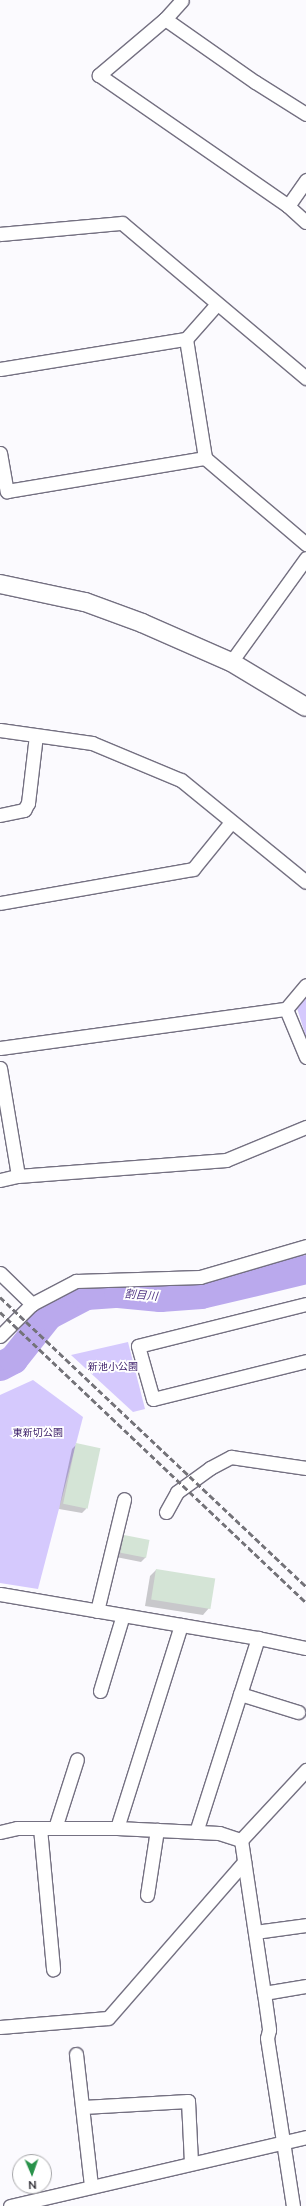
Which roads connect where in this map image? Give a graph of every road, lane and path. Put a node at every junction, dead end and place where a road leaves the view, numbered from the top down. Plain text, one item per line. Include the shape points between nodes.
1 (182, 0) edge
2 (165, 19) junction
3 (306, 114) edge
4 (306, 180) edge
5 (288, 206) junction
6 (306, 222) edge
7 (0, 234) edge
8 (217, 304) junction
9 (186, 339) junction
10 (0, 369) edge
11 (306, 378) edge
12 (0, 453) edge
13 (205, 458) junction
14 (306, 544) edge
15 (306, 558) edge
16 (0, 584) edge
17 (232, 662) junction
18 (306, 707) edge
19 (0, 730) edge
20 (36, 735) junction
21 (0, 815) edge
22 (231, 822) junction
23 (306, 882) edge
24 (0, 903) edge
25 (306, 985) edge
26 (286, 1009) junction
27 (0, 1048) edge
28 (306, 1057) edge
29 (0, 1068) edge
30 (306, 1127) edge
31 (18, 1176) junction
32 (0, 1180) edge
33 (306, 1246) edge
34 (0, 1273) edge
35 (32, 1304) junction
36 (306, 1304) edge
37 (0, 1336) edge
38 (306, 1361) edge
39 (306, 1468) edge
40 (124, 1499) dead end
41 (166, 1512) dead end
42 (0, 1594) edge
43 (97, 1611) junction
44 (123, 1616) junction
45 (181, 1625) junction
46 (258, 1638) junction
47 (306, 1648) edge
48 (100, 1691) dead end
49 (240, 1694) junction
50 (298, 1712) dead end
51 (77, 1759) dead end
52 (306, 1770) edge
53 (40, 1828) junction
54 (55, 1828) junction
55 (118, 1828) junction
56 (157, 1830) junction
57 (0, 1832) edge
58 (196, 1832) junction
59 (241, 1840) junction
60 (244, 1862) junction
61 (147, 1895) dead end
62 (306, 1925) edge
63 (255, 1932) junction
64 (53, 1969) dead end
65 (306, 1986) edge
66 (264, 1993) junction
67 (0, 2027) edge
68 (76, 2054) dead end
69 (83, 2107) junction
70 (306, 2137) edge
71 (284, 2141) junction
72 (192, 2162) junction
73 (92, 2185) junction
74 (10, 2206) edge
75 (293, 2206) edge

1 - 2 street
2 - 3 street
2 - 5 street via 100,75
4 - 5 street
5 - 6 street
7 - 8 street via 122,223
8 - 9 street
8 - 11 street
9 - 10 street
9 - 13 street
12 - 13 street via 7,491
13 - 14 street
15 - 17 street
16 - 17 street via 85,602 142,623
17 - 18 street
19 - 20 street
20 - 21 street via 28,803 24,810
20 - 22 street via 92,743 181,780
22 - 23 street
22 - 24 street via 193,869
25 - 26 street
26 - 27 street
26 - 28 street
29 - 31 street
30 - 31 street via 226,1160
31 - 32 street
33 - 35 street via 200,1277 76,1281
34 - 35 street
35 - 37 street
36 - 38 street via 138,1346 153,1399
39 - 41 street via 231,1457 210,1468 177,1492
40 - 43 street
42 - 43 street
43 - 44 street
44 - 45 street
44 - 48 street
45 - 46 street
45 - 55 street
46 - 47 street
46 - 49 street
49 - 50 street
49 - 58 street
51 - 54 street
52 - 59 street
53 - 54 street
53 - 57 street
53 - 64 street
54 - 55 street
55 - 56 street
56 - 58 street
56 - 61 street
58 - 59 street via 219,1833
59 - 60 street
60 - 63 street
60 - 67 street via 163,1958 108,2018
62 - 63 street
63 - 66 street
65 - 66 street
66 - 71 street via 269,2030 267,2038
68 - 69 street
69 - 72 street via 188,2101
69 - 73 street
70 - 71 street
71 - 72 street
71 - 75 street
72 - 73 street
73 - 74 street

